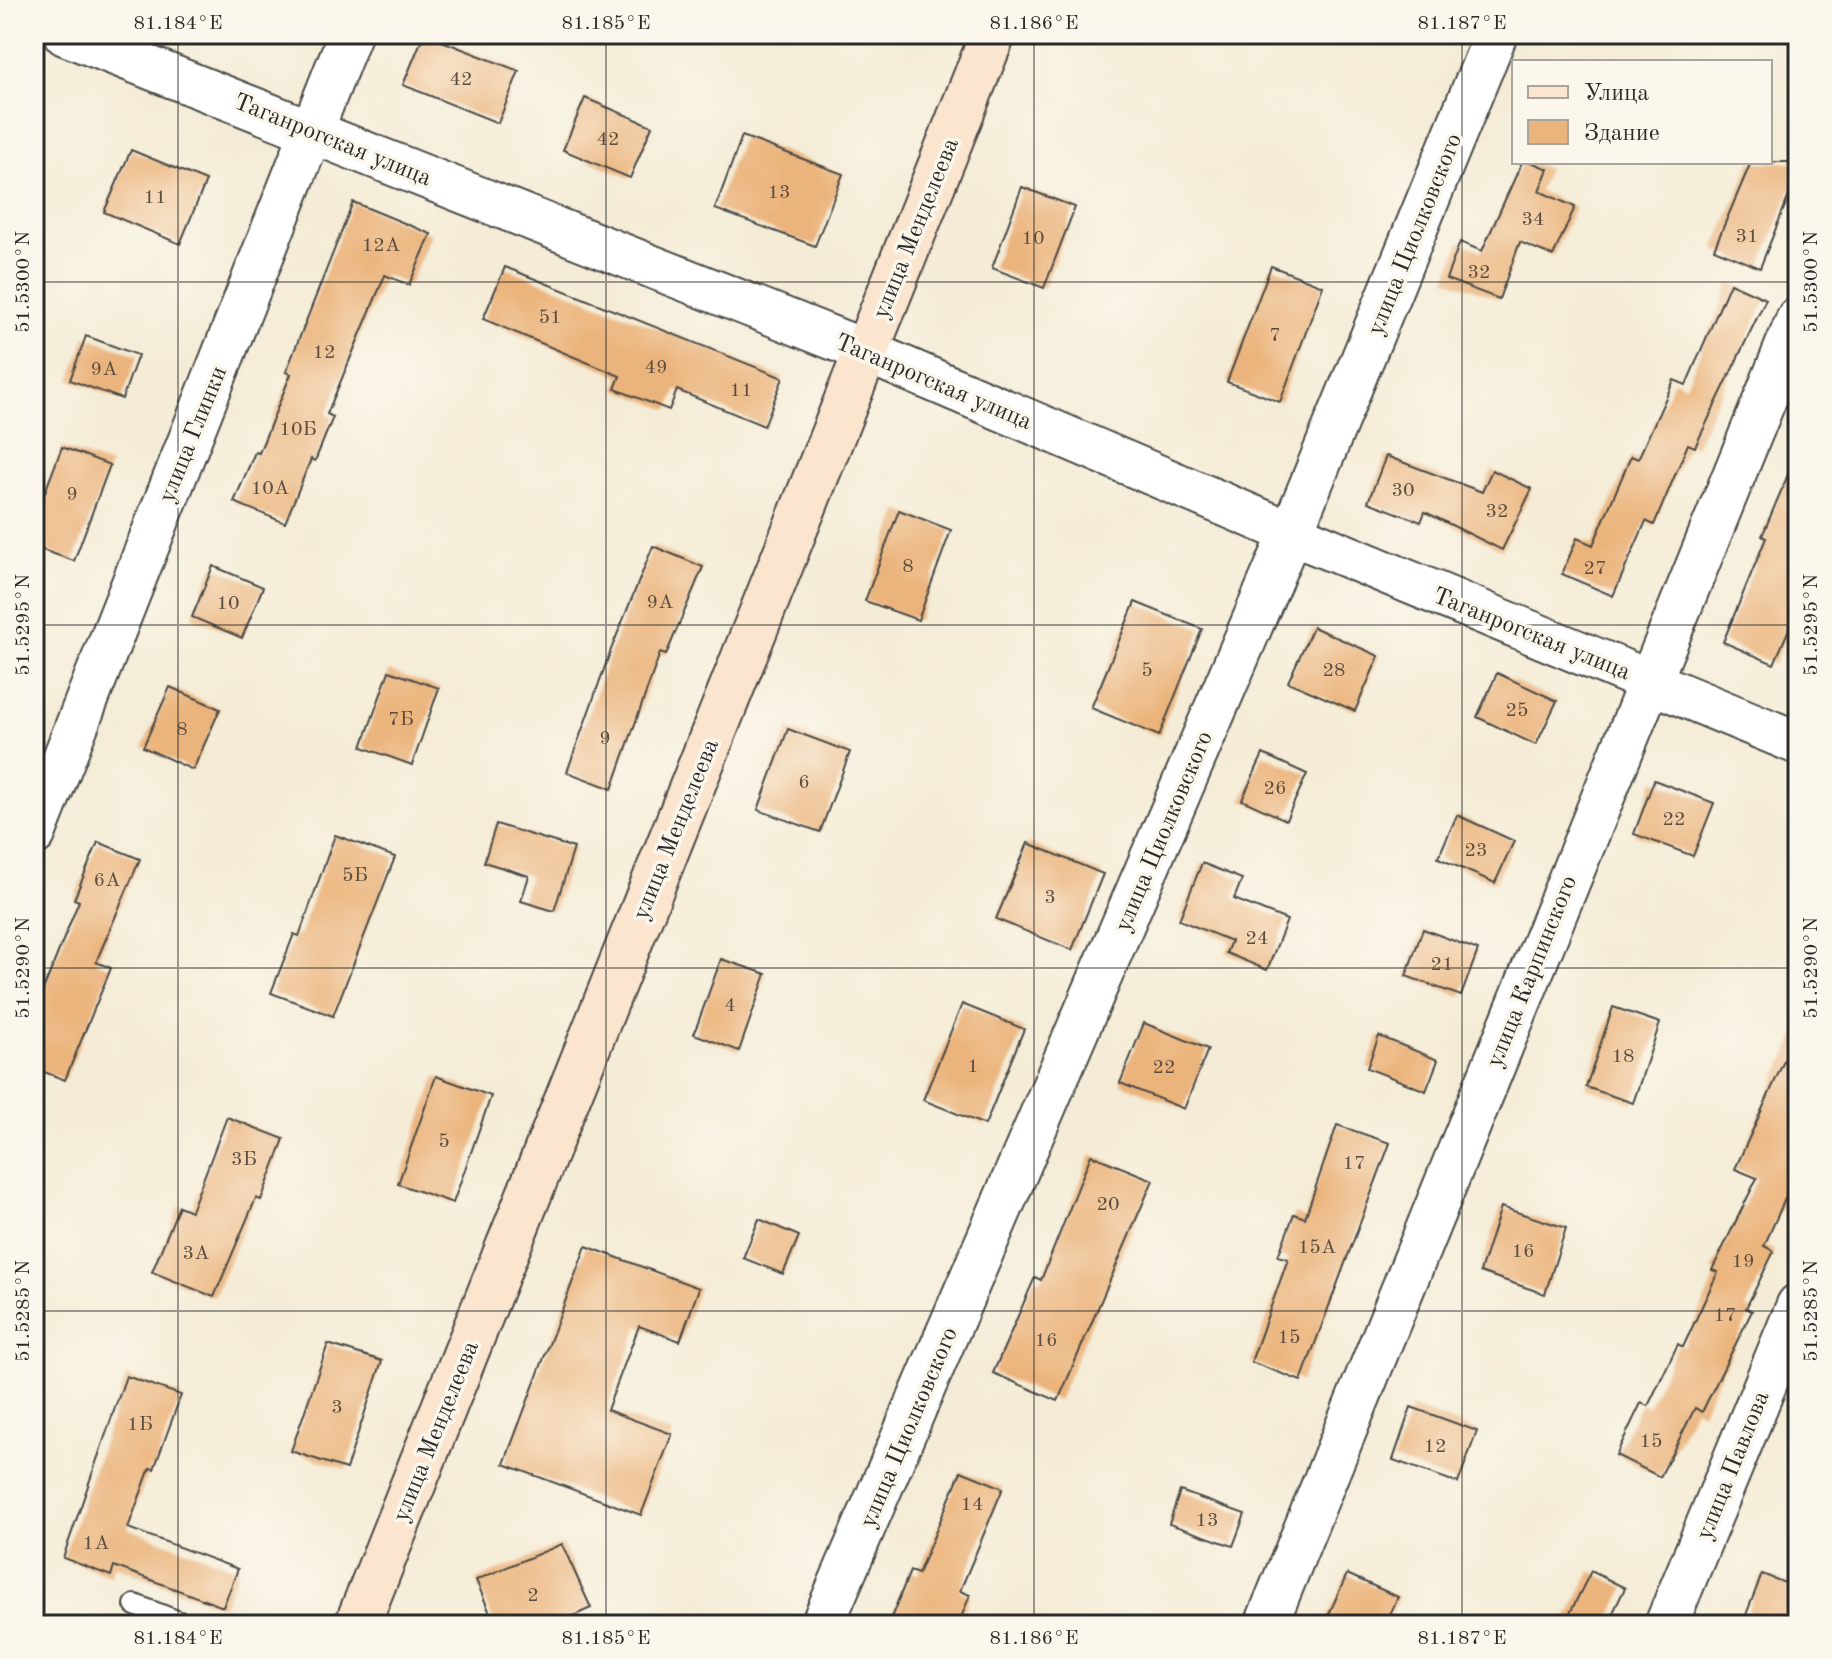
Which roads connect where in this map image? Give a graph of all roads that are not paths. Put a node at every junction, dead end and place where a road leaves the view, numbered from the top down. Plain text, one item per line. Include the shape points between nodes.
1 (65, 34) edge
2 (350, 34) edge
3 (993, 34) edge
4 (1496, 34) edge
5 (312, 131) junction
6 (1798, 318) edge
7 (865, 351) junction
8 (1291, 533) junction
9 (1649, 681) junction
10 (1798, 743) edge
11 (34, 834) edge
12 (1798, 1305) edge
13 (135, 1605) dead end
14 (187, 1625) edge
15 (357, 1625) edge
16 (822, 1625) edge
17 (1266, 1625) edge
18 (1666, 1625) edge

1 - 5 street, Таганрогская улица
2 - 5 street, улица Глинки
3 - 7 street, улица Менделеева
4 - 8 street, улица Циолковского
5 - 7 street, Таганрогская улица
5 - 11 street, улица Глинки
6 - 9 street, улица Карпинского
7 - 8 street, Таганрогская улица
7 - 15 street, улица Менделеева
8 - 9 street, Таганрогская улица
8 - 16 street, улица Циолковского
9 - 10 street, Таганрогская улица
9 - 17 street, улица Карпинского
12 - 18 street, улица Павлова
13 - 14 lane

